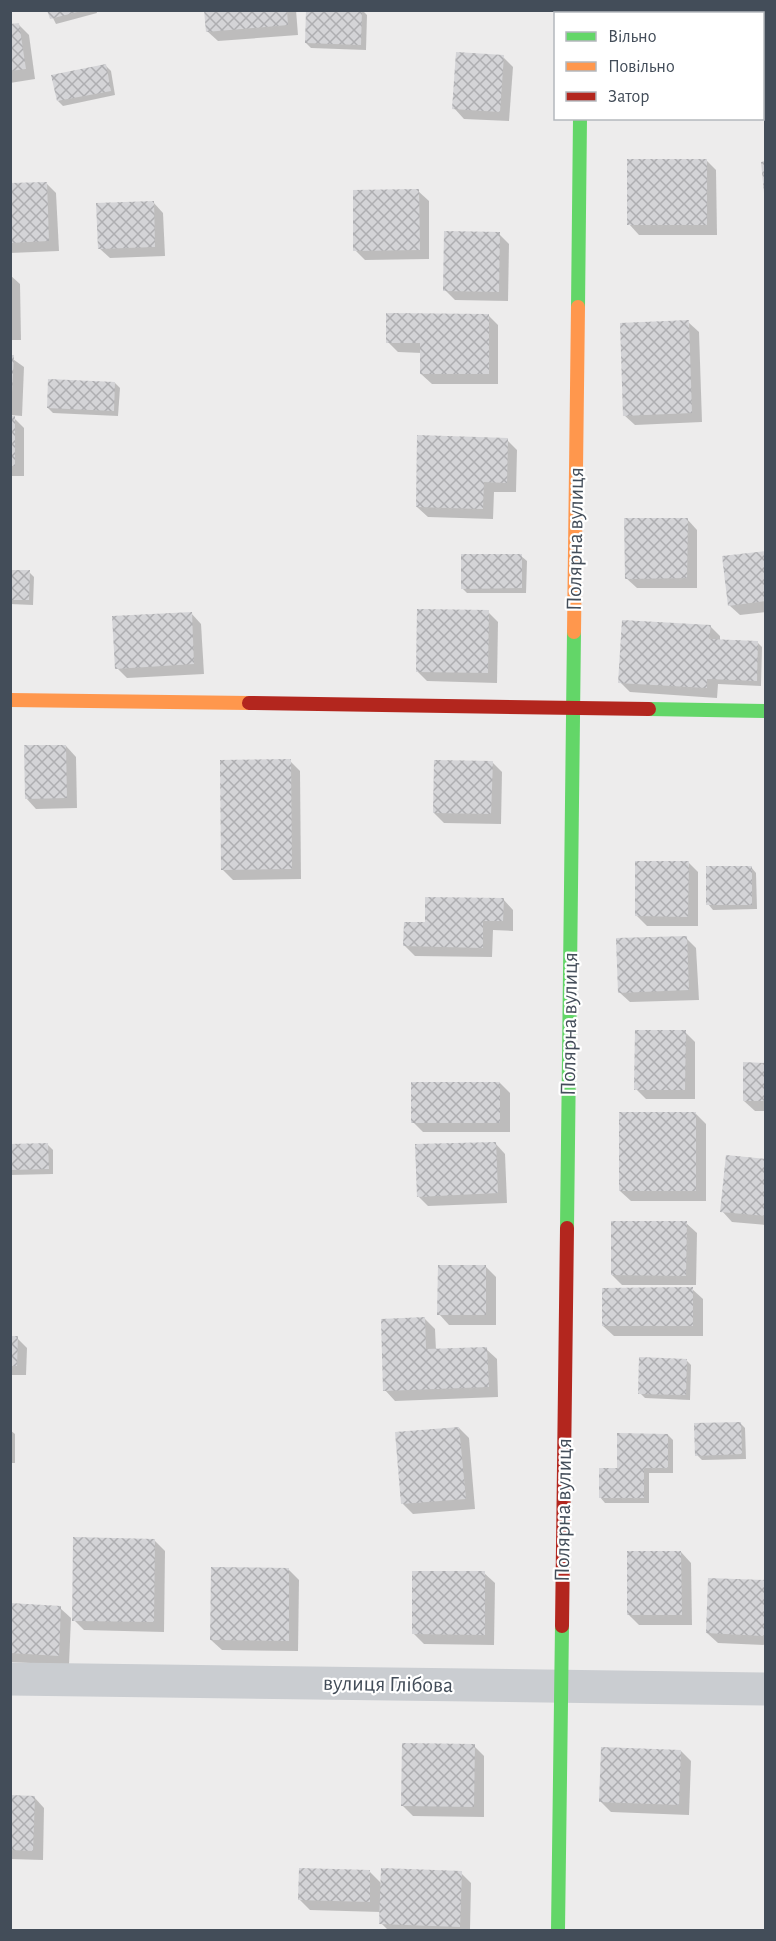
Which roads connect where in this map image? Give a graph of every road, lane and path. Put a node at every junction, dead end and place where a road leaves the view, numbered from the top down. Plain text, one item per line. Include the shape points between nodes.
1 (580, 120) edge
2 (10, 700) edge
3 (573, 708) junction
4 (765, 711) edge
5 (10, 1679) edge
6 (561, 1686) junction
7 (765, 1689) edge
8 (558, 1930) edge

1 - 3 street, Полярна вулиця
2 - 3 street
3 - 4 street
3 - 6 street, Полярна вулиця
5 - 6 street, вулиця Глібова
6 - 7 street, вулиця Глібова
6 - 8 street, Полярна вулиця

